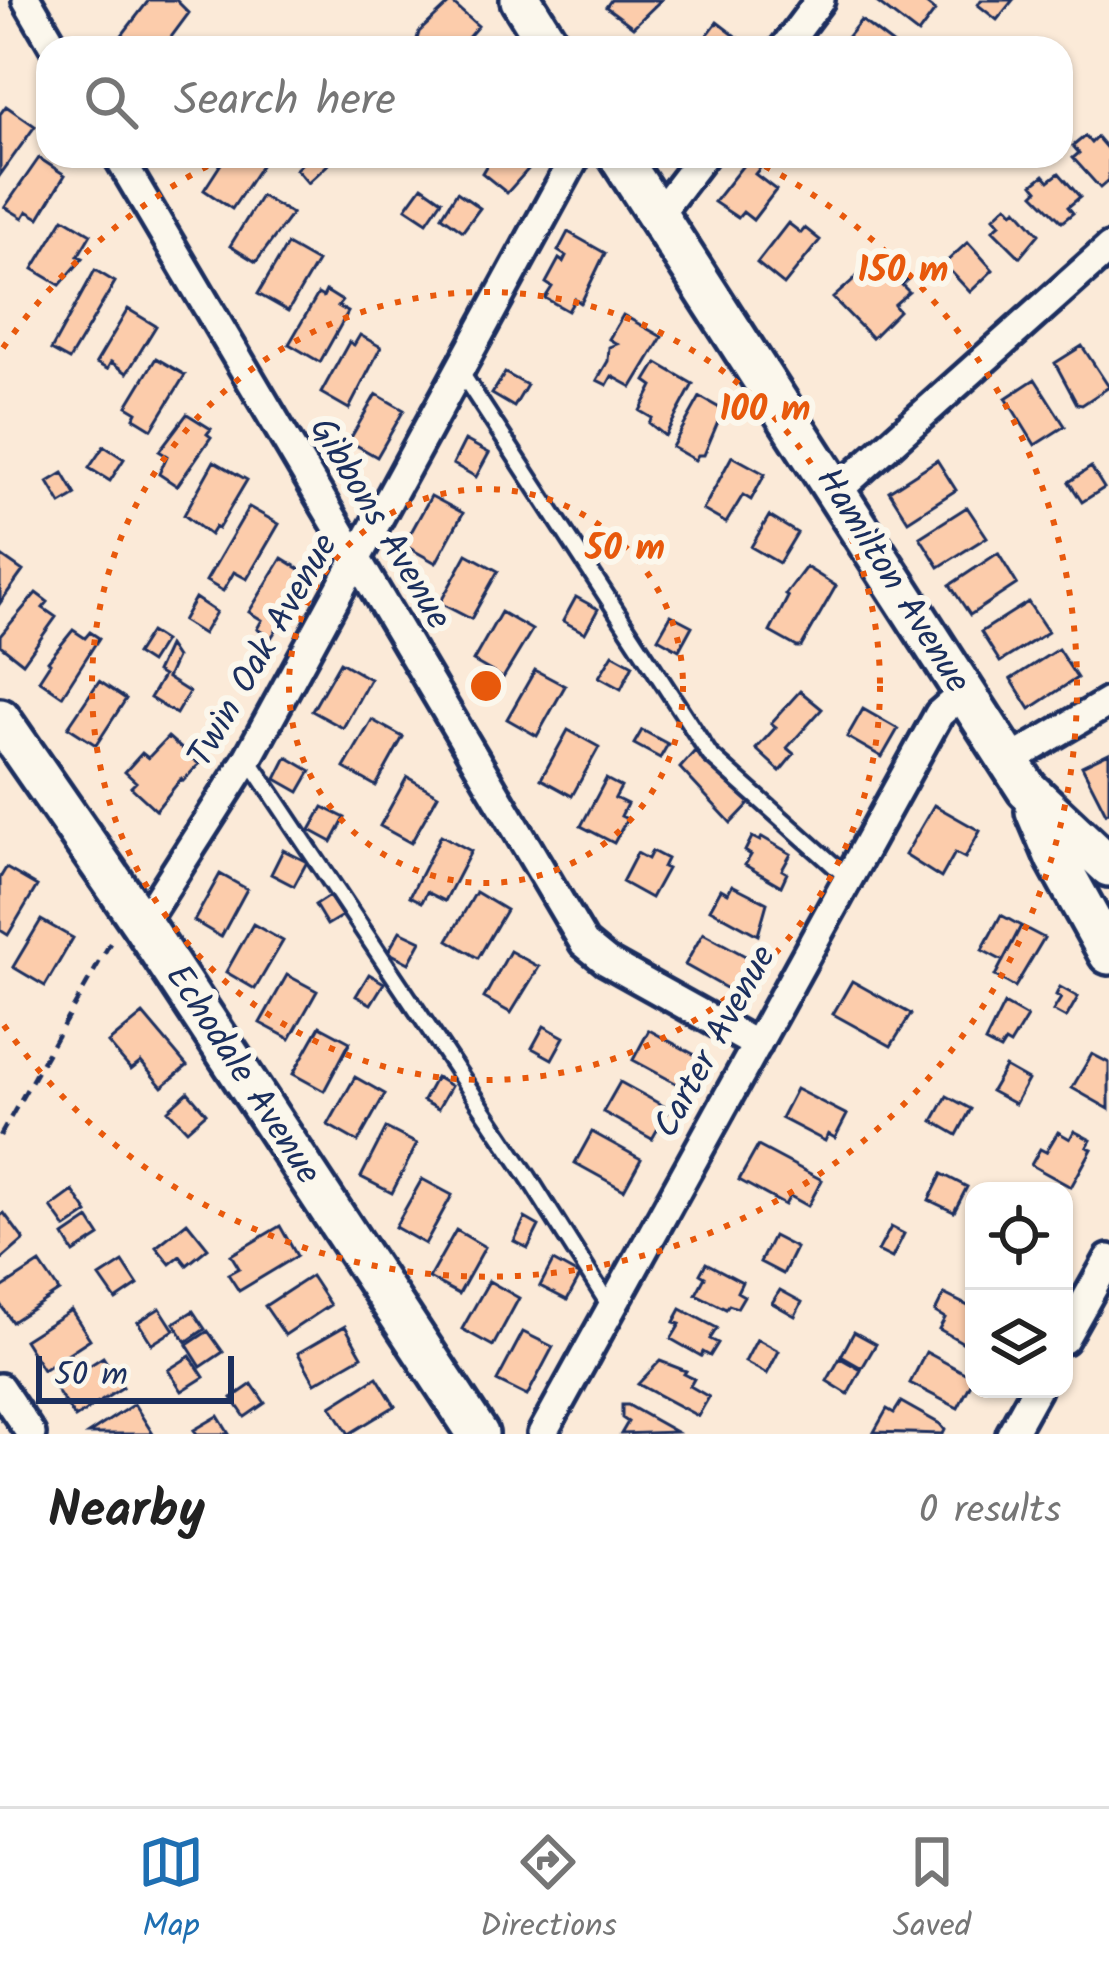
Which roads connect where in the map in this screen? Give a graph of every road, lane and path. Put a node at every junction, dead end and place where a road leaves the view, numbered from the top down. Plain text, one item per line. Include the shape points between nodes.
1 (27, 0) edge
2 (521, 0) edge
3 (820, 0) edge
4 (48, 36) edge
5 (544, 36) edge
6 (793, 36) edge
7 (125, 168) edge
8 (570, 168) edge
9 (627, 168) edge
10 (694, 168) edge
11 (658, 216) junction
12 (1109, 248) edge
13 (460, 371) junction
14 (836, 492) junction
15 (358, 560) junction
16 (963, 693) junction
17 (1109, 702) edge
18 (0, 719) edge
19 (248, 758) junction
20 (1018, 775) junction
21 (1109, 866) edge
22 (848, 877) junction
23 (137, 915) junction
24 (1109, 954) edge
25 (757, 1045) junction
26 (0, 1136) edge
27 (1109, 1259) edge
28 (611, 1309) junction
29 (1073, 1324) edge
30 (0, 1388) edge
31 (1031, 1398) edge
32 (31, 1434) edge
33 (478, 1434) edge
34 (542, 1434) edge
35 (1011, 1434) edge

1 - 4 street
2 - 5 street
3 - 6 street
7 - 15 street, Gibbons Avenue
8 - 13 street, Twin Oak Avenue
9 - 11 street, Hamilton Avenue
10 - 11 street
11 - 14 street, Hamilton Avenue
12 - 14 street
13 - 15 street, Twin Oak Avenue
13 - 22 lane via 688,727 745,789
14 - 16 street, Hamilton Avenue
15 - 19 street, Twin Oak Avenue
15 - 25 street, Gibbons Avenue via 584,943
16 - 20 street, Hamilton Avenue
16 - 22 street, Carter Avenue via 939,714
17 - 20 street
18 - 23 street, Echodale Avenue
19 - 23 street, Twin Oak Avenue
19 - 28 lane
20 - 21 street, Hamilton Avenue
20 - 24 street
22 - 25 street, Carter Avenue
23 - 26 path
23 - 33 street, Echodale Avenue
25 - 28 street, Carter Avenue
27 - 29 street
28 - 34 street, Carter Avenue
30 - 32 street
31 - 35 street

